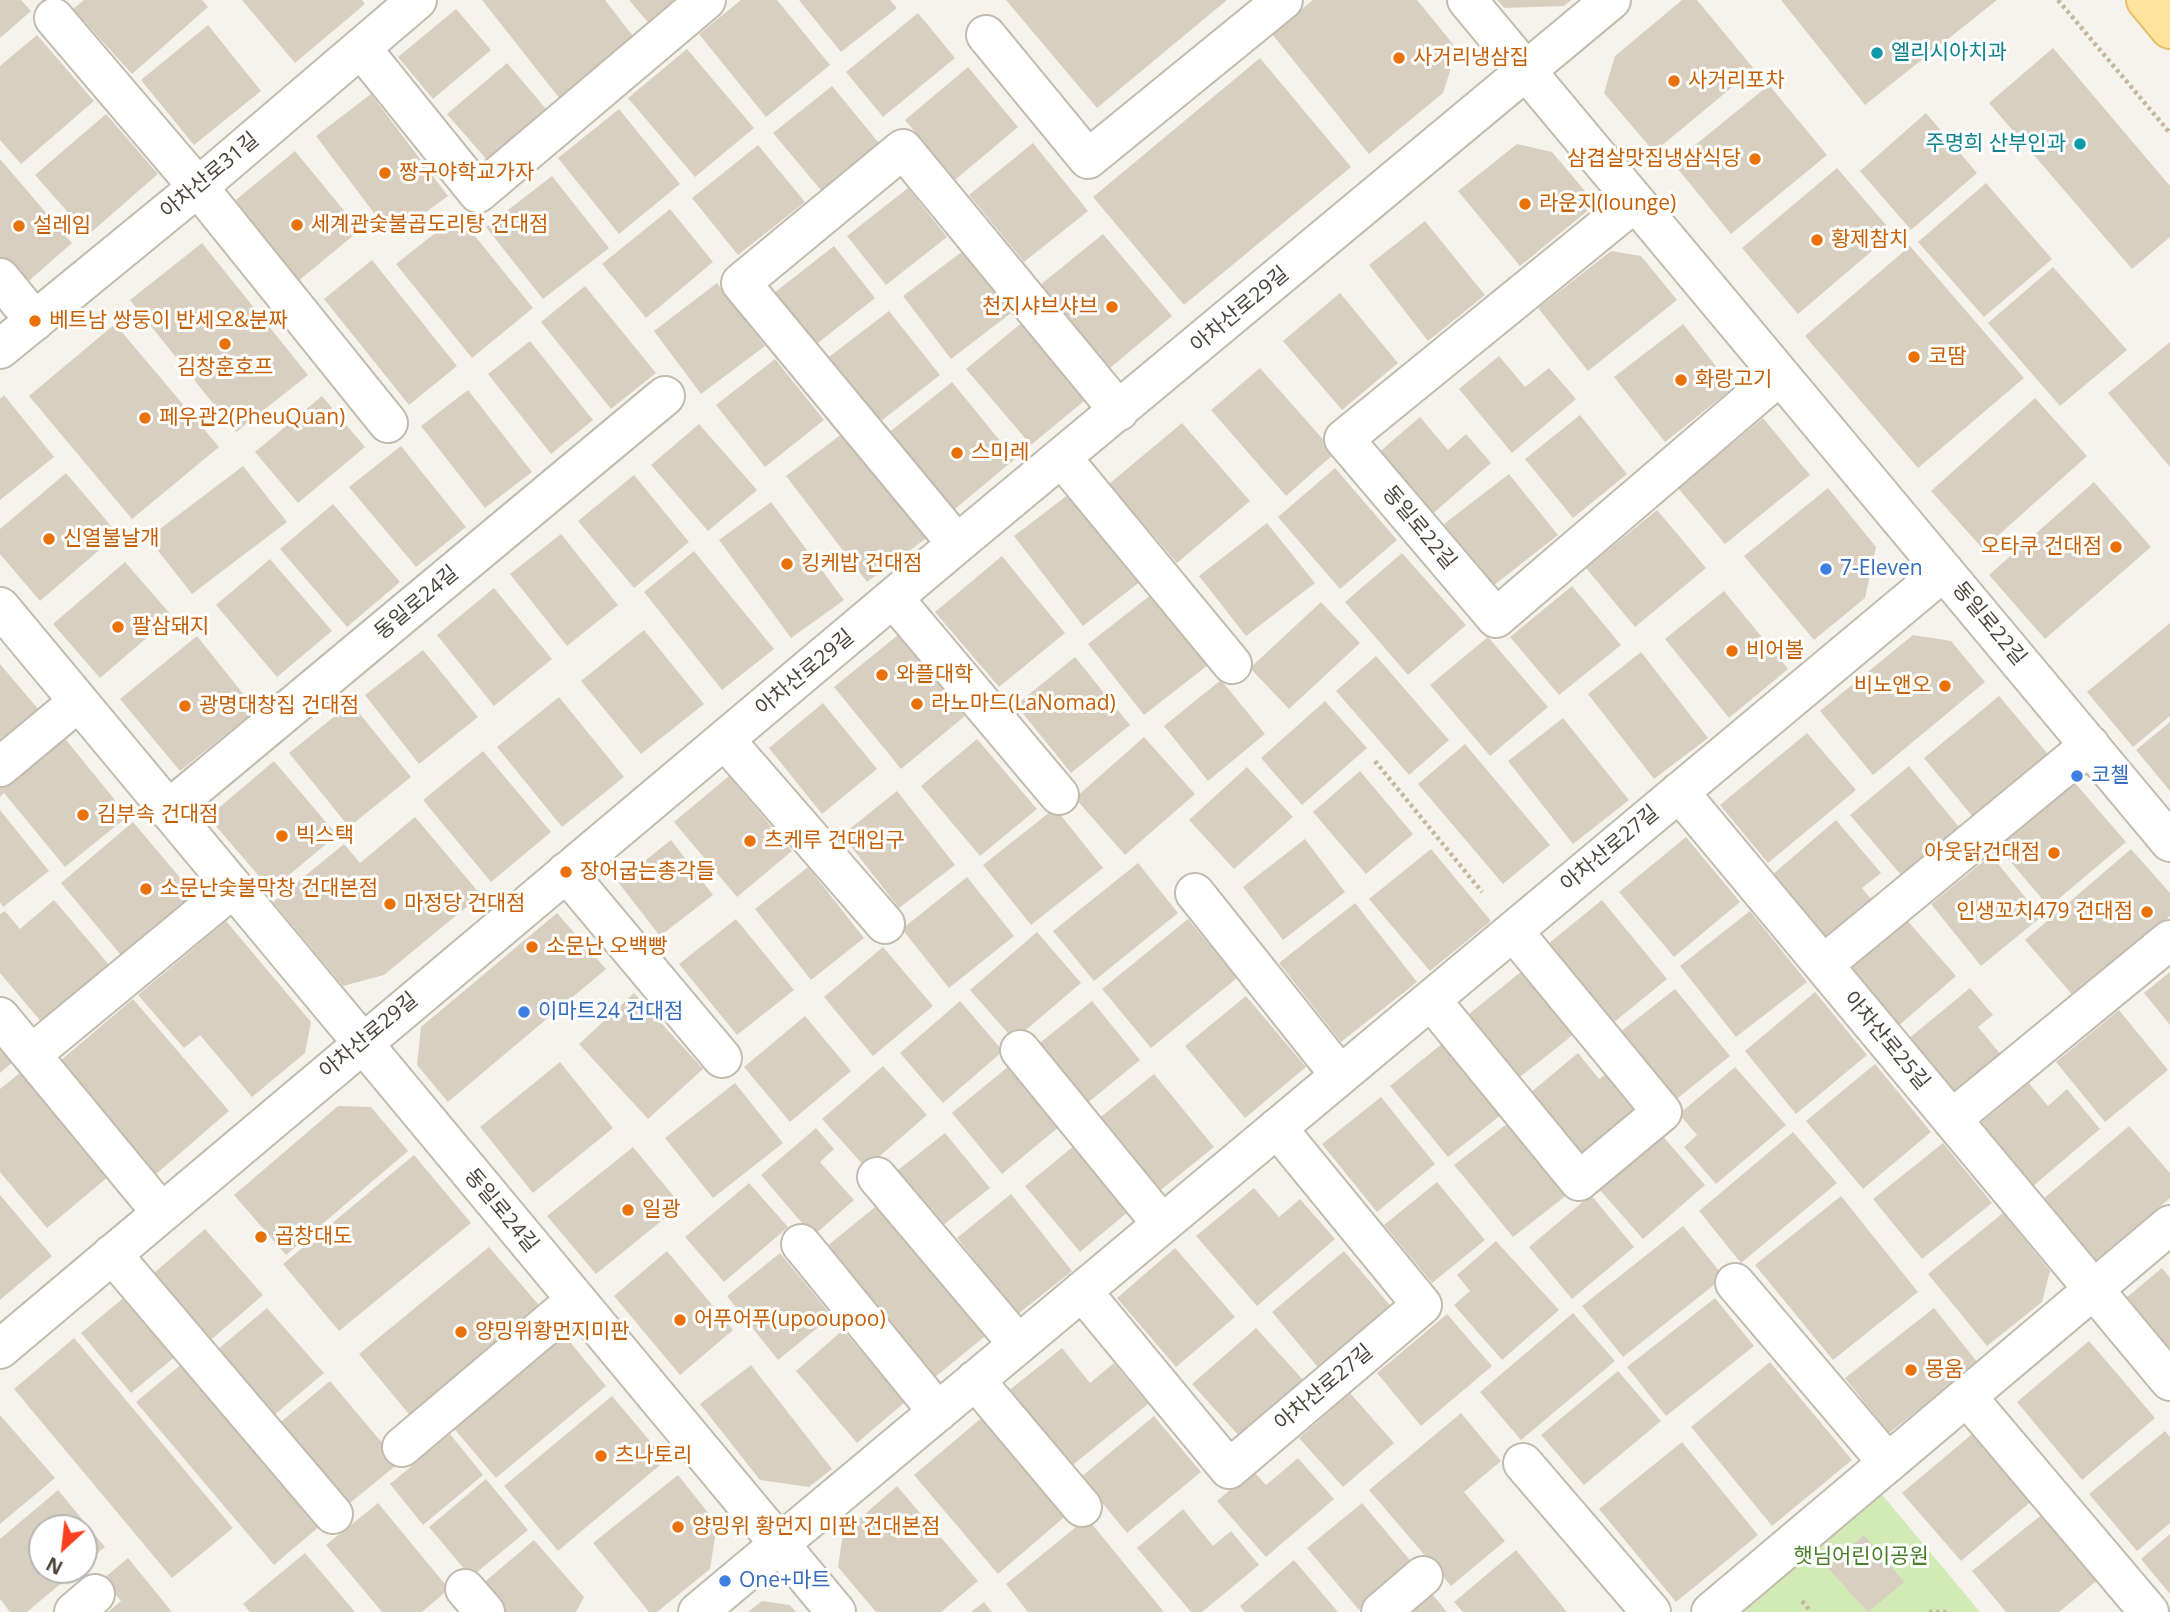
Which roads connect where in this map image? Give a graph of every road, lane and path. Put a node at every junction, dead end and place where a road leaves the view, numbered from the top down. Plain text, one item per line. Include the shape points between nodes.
1 (706, 0) edge
2 (1283, 0) edge
3 (1467, 0) edge
4 (1611, 0) edge
5 (2058, 0) edge
6 (2146, 0) edge
7 (397, 6) edge
8 (54, 18) dead end
9 (2170, 29) edge
10 (986, 35) dead end
11 (361, 48) junction
12 (1526, 71) junction
13 (2170, 133) edge
14 (198, 187) junction
15 (1635, 202) junction
16 (0, 278) edge
17 (35, 321) junction
18 (0, 349) edge
19 (1780, 375) junction
20 (665, 396) dead end
21 (1119, 411) junction
22 (388, 423) dead end
23 (1062, 458) junction
24 (957, 544) junction
25 (1944, 571) junction
26 (894, 599) junction
27 (5, 622) edge
28 (1232, 664) dead end
29 (78, 702) junction
30 (725, 740) junction
31 (2090, 746) junction
32 (1375, 761) dead end
33 (0, 767) edge
34 (1679, 792) junction
35 (1059, 795) dead end
36 (168, 810) junction
37 (2170, 842) edge
38 (566, 872) junction
39 (233, 888) junction
40 (1195, 893) dead end
41 (885, 924) dead end
42 (1513, 931) junction
43 (2170, 940) edge
44 (1823, 965) junction
45 (1431, 1000) junction
46 (0, 1017) edge
47 (361, 1043) junction
48 (1020, 1050) dead end
49 (32, 1054) junction
50 (722, 1058) dead end
51 (1340, 1075) junction
52 (1952, 1119) junction
53 (1277, 1128) junction
54 (877, 1177) dead end
55 (161, 1212) junction
56 (1162, 1224) junction
57 (2170, 1226) edge
58 (801, 1244) dead end
59 (112, 1254) junction
60 (1735, 1283) dead end
61 (2094, 1289) junction
62 (1082, 1291) junction
63 (576, 1300) junction
64 (1018, 1344) junction
65 (0, 1349) edge
66 (975, 1380) junction
67 (2170, 1381) edge
68 (1967, 1397) junction
69 (937, 1412) junction
70 (401, 1447) dead end
71 (1524, 1463) dead end
72 (1888, 1463) junction
73 (1082, 1507) dead end
74 (333, 1514) dead end
75 (779, 1545) junction
76 (1423, 1576) dead end
77 (698, 1612) edge
78 (835, 1612) edge
79 (1381, 1612) edge
80 (1651, 1612) edge
81 (1711, 1612) edge
82 (1929, 1612) edge
83 (1949, 1612) edge
84 (2149, 1612) edge

1 - 11 street via 478,193
2 - 10 street via 1088,159
3 - 12 street, 동일로22길
4 - 12 street, 아차산로29길
5 - 13 path
6 - 9 main road
7 - 11 street, 아차산로31길
8 - 14 street
11 - 14 street, 아차산로31길
12 - 15 street, 동일로22길
12 - 21 street, 아차산로29길
14 - 17 street, 아차산로31길
14 - 22 street
15 - 19 street, 동일로22길
15 - 19 street, 동일로22길 via 1344,439 1496,618
16 - 17 street
17 - 18 street, 아차산로31길
19 - 25 street, 동일로22길
20 - 36 street, 동일로24길
21 - 23 street, 아차산로29길
21 - 24 street via 903,149 741,282
23 - 24 street, 아차산로29길
23 - 28 street
24 - 26 street, 아차산로29길
25 - 31 street, 동일로22길
25 - 34 street, 아차산로27길
26 - 30 street, 아차산로29길
26 - 35 street
27 - 29 street, 동일로24길
29 - 33 street
29 - 36 street, 동일로24길
30 - 38 street, 아차산로29길
30 - 41 street
31 - 37 street, 동일로22길
31 - 44 street
32 - 42 path
34 - 42 street, 아차산로27길
34 - 44 street, 아차산로25길
36 - 39 street, 동일로24길
38 - 47 street, 아차산로29길
38 - 50 street
39 - 47 street, 동일로24길
39 - 49 street
40 - 51 street
42 - 45 street, 아차산로27길
42 - 45 street via 1662,1112 1579,1181
43 - 52 street
44 - 52 street, 아차산로25길
45 - 51 street, 아차산로27길
46 - 49 street
47 - 55 street, 아차산로29길
47 - 63 street, 동일로24길
48 - 56 street
49 - 55 street
51 - 53 street, 아차산로27길
52 - 61 street, 아차산로25길
53 - 56 street, 아차산로27길
53 - 62 street, 아차산로27길 via 1422,1305 1229,1469
54 - 64 street
55 - 59 street, 아차산로29길
56 - 62 street, 아차산로27길
57 - 61 street
58 - 69 street
59 - 65 street, 아차산로29길
59 - 74 street
60 - 72 street
61 - 67 street, 아차산로25길
61 - 68 street
62 - 64 street, 아차산로27길
63 - 70 street
63 - 75 street, 동일로24길
64 - 66 street, 아차산로27길
66 - 69 street, 아차산로27길
66 - 73 street
68 - 72 street
68 - 84 street
69 - 75 street, 아차산로27길
71 - 80 street
72 - 81 street
75 - 77 street, 아차산로27길
75 - 78 street, 동일로24길
76 - 79 street
82 - 83 path

